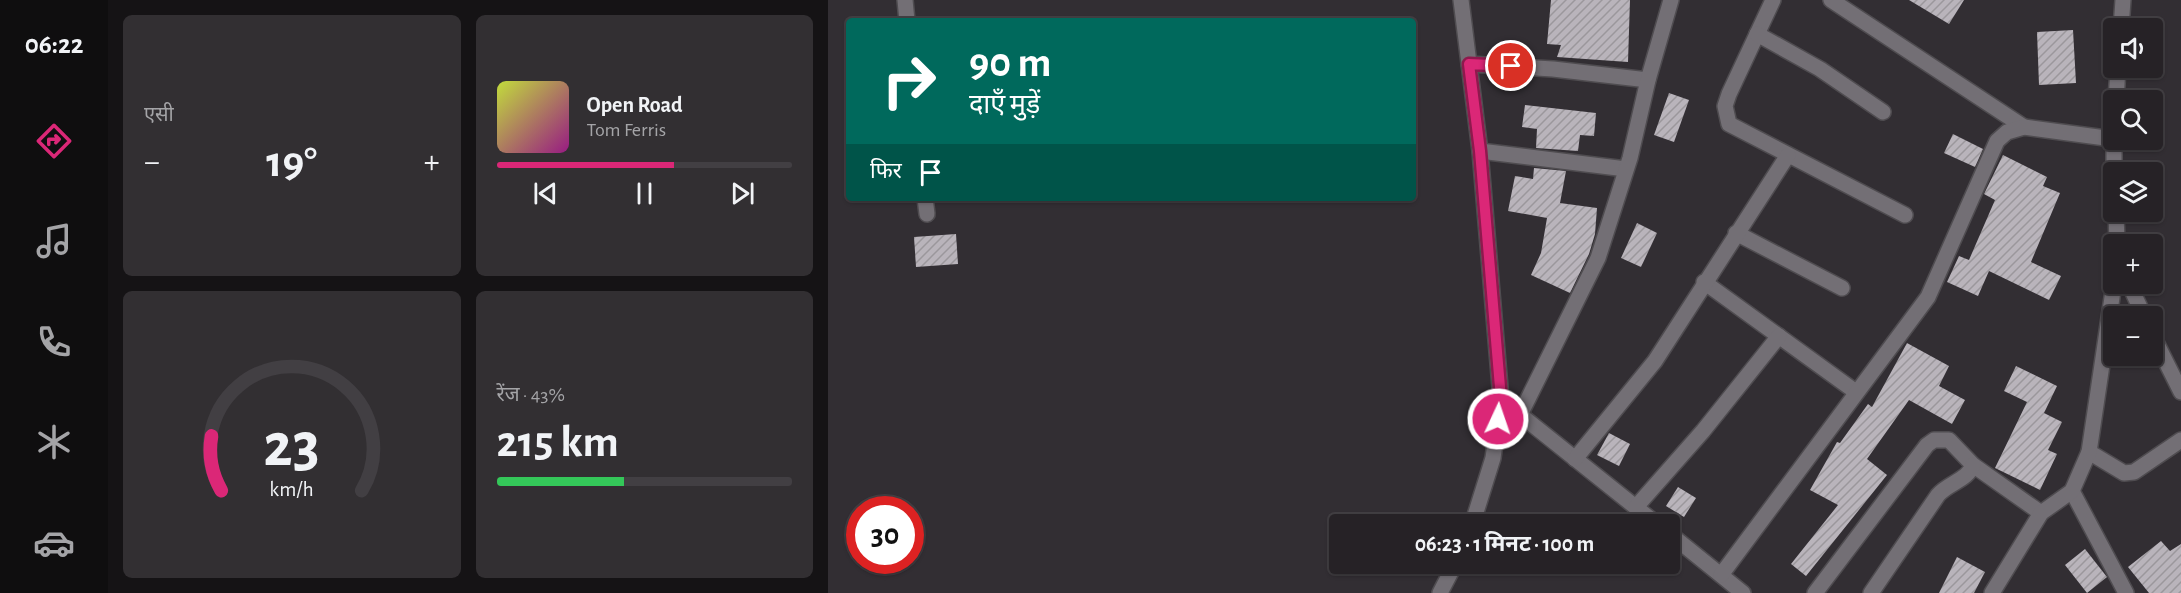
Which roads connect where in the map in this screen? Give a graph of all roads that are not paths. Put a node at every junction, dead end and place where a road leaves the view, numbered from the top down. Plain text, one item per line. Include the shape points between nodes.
1 (905, 0) edge
2 (1461, 0) edge
3 (1671, 0) edge
4 (1773, 0) edge
5 (1831, 0) edge
6 (2123, 0) edge
7 (907, 18) edge
8 (2122, 18) edge
9 (1757, 34) junction
10 (1469, 64) junction
11 (1648, 80) junction
12 (1883, 112) dead end
13 (2024, 127) junction
14 (2103, 137) edge
15 (1480, 151) junction
16 (1788, 155) junction
17 (1626, 169) junction
18 (1905, 215) dead end
19 (1736, 232) junction
20 (1704, 282) junction
21 (1842, 288) dead end
22 (2113, 294) edge
23 (1779, 336) junction
24 (2163, 356) edge
25 (1856, 392) junction
26 (2181, 392) edge
27 (1501, 399) junction
28 (1520, 415) junction
29 (2181, 440) edge
30 (2089, 452) junction
31 (1575, 459) junction
32 (1973, 465) junction
33 (2072, 490) junction
34 (1636, 507) junction
35 (2041, 513) junction
36 (1475, 514) edge
37 (1645, 514) edge
38 (1680, 542) edge
39 (1450, 574) edge
40 (1721, 575) junction
41 (1440, 593) edge
42 (1743, 593) edge
43 (1815, 593) edge
44 (1871, 593) edge
45 (1992, 593) edge
46 (2126, 593) edge

1 - 7 street
2 - 10 street
3 - 11 street
4 - 9 street
5 - 13 street
6 - 8 street
9 - 12 street via 1820,69
9 - 16 street via 1729,94 1725,116 1729,124
10 - 11 street
10 - 15 street
11 - 17 street
13 - 14 street
13 - 25 street via 2007,132 1997,141 1928,297
15 - 17 street
15 - 27 street
16 - 18 street
16 - 19 street
17 - 28 street via 1598,258
19 - 20 street
19 - 21 street
20 - 23 street
20 - 31 street via 1655,361
22 - 30 street
23 - 25 street
23 - 34 street
24 - 26 street
25 - 40 street
27 - 28 street
27 - 36 street via 1493,458
28 - 31 street
29 - 30 street via 2134,472 2124,473
30 - 33 street
31 - 34 street
32 - 35 street
32 - 43 street via 1949,440 1934,440 1927,445
32 - 44 street via 1967,475 1938,495
33 - 35 street
33 - 46 street
34 - 37 street
35 - 45 street
38 - 40 street
39 - 41 street
40 - 42 street

